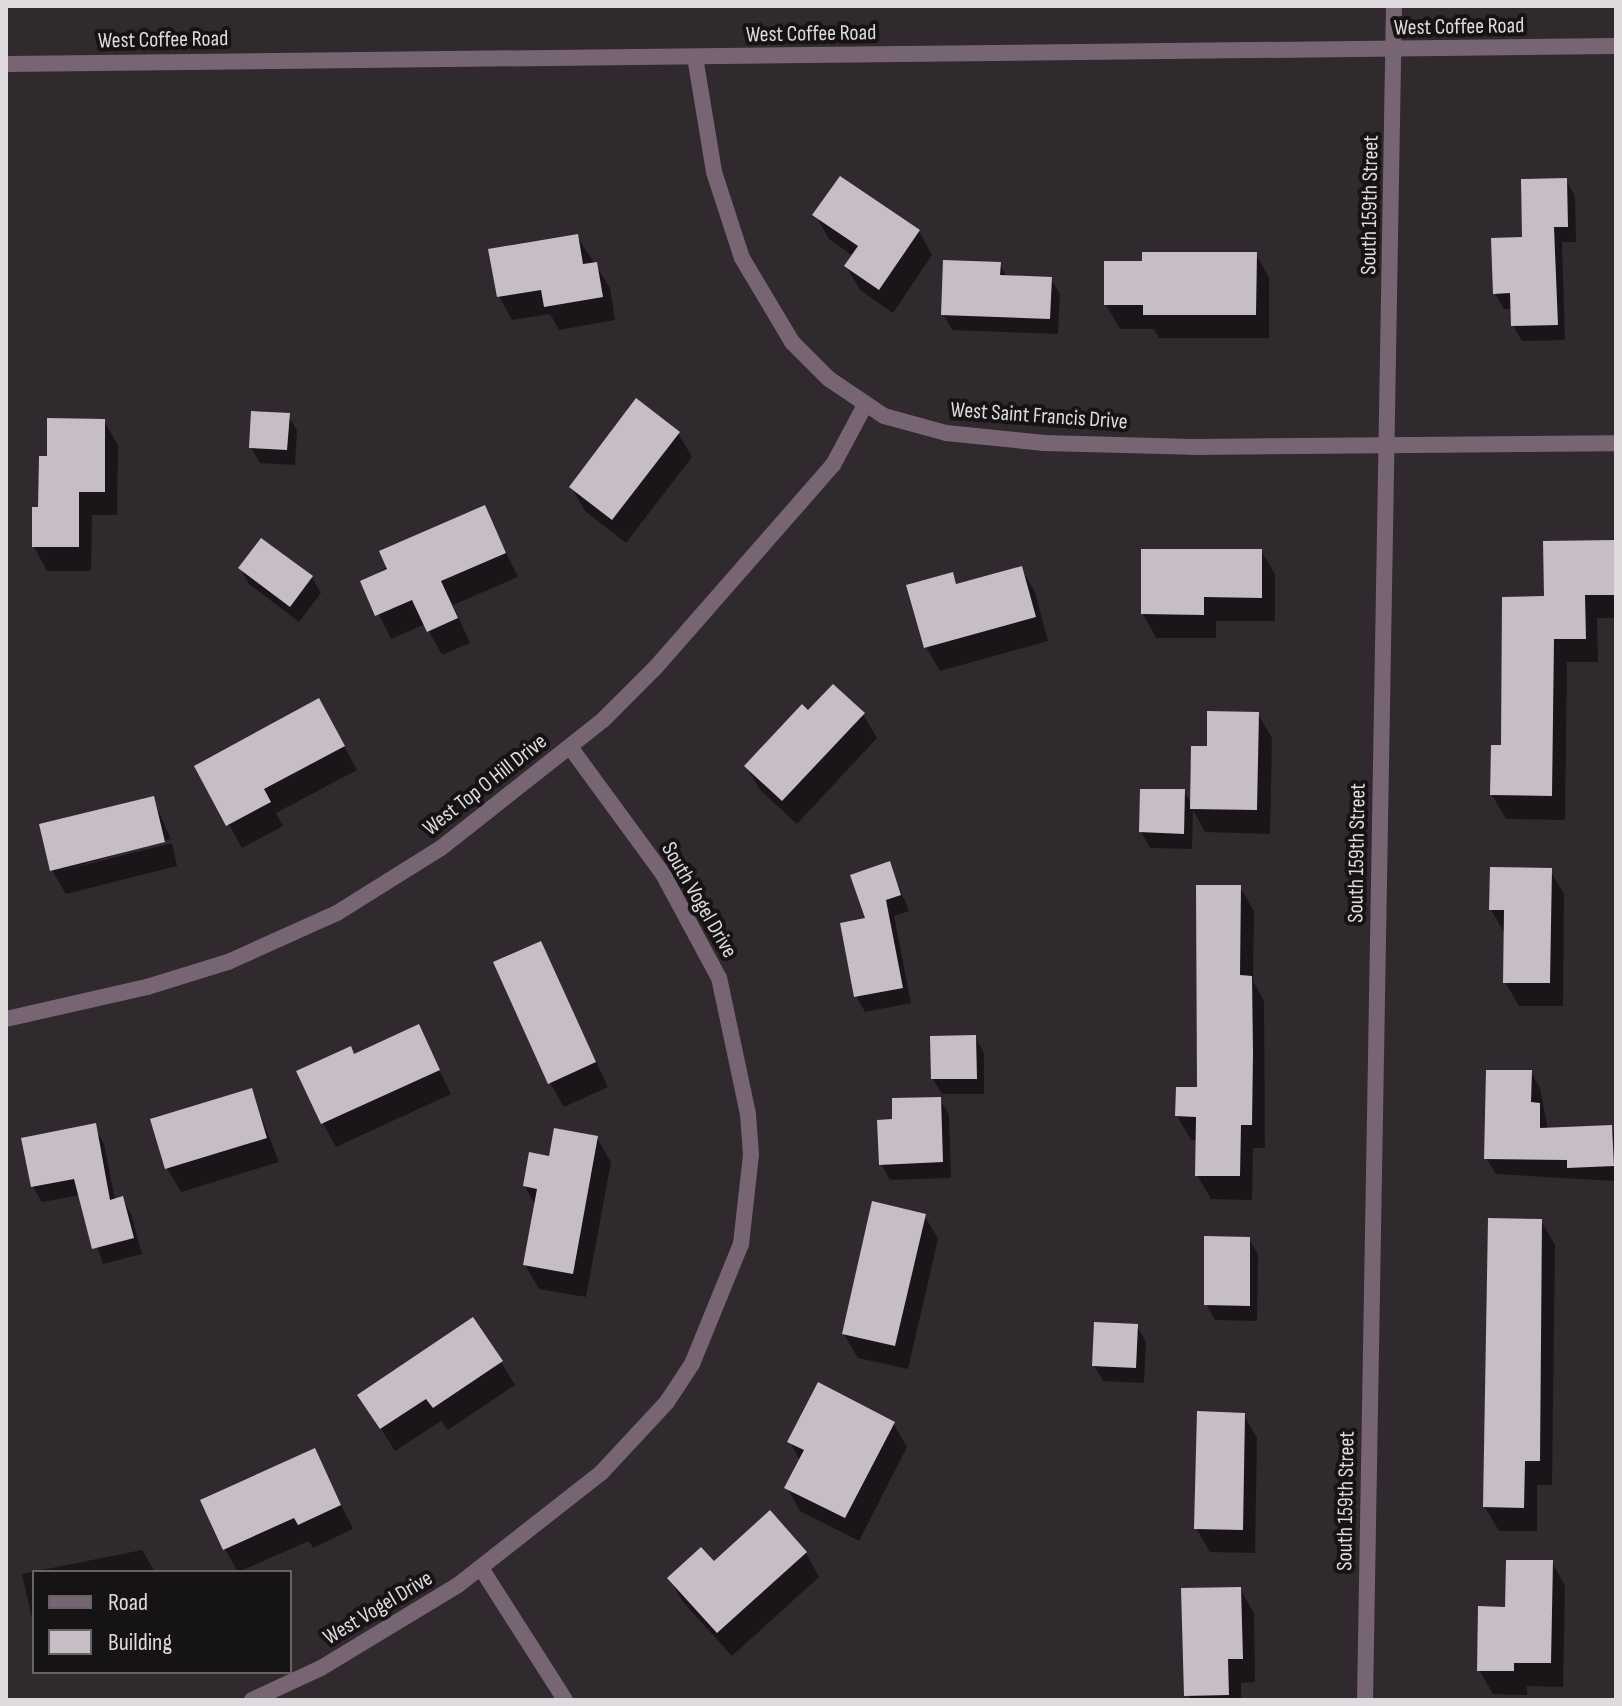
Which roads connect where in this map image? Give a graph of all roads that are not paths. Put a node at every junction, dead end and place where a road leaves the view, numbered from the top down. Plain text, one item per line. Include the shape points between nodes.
1 (1394, 6) edge
2 (1616, 46) edge
3 (1395, 50) junction
4 (695, 57) junction
5 (6, 64) edge
6 (865, 405) junction
7 (1616, 443) edge
8 (1385, 446) junction
9 (570, 747) junction
10 (6, 1019) edge
11 (481, 1568) junction
12 (252, 1700) edge
13 (565, 1700) edge
14 (1365, 1700) edge

1 - 3 street, South 159th Street
2 - 3 street, West Coffee Road
3 - 4 street, West Coffee Road
3 - 8 street, South 159th Street
4 - 5 street, West Coffee Road
4 - 6 street, West Saint Francis Drive via 714,172 742,258 792,342
6 - 8 street, West Saint Francis Drive via 946,433 1044,443
6 - 9 street, West Top O Hill Drive via 833,465 753,560 656,667
7 - 8 street, West Saint Francis Drive
8 - 14 street, South 159th Street
9 - 10 street, West Top O Hill Drive via 441,848 299,932 147,987
9 - 11 street, South Vogel Drive via 663,874 719,978 747,1100 748,1201 741,1244 713,1325 667,1402 568,1502
11 - 12 street, West Vogel Drive via 321,1668
11 - 13 street

